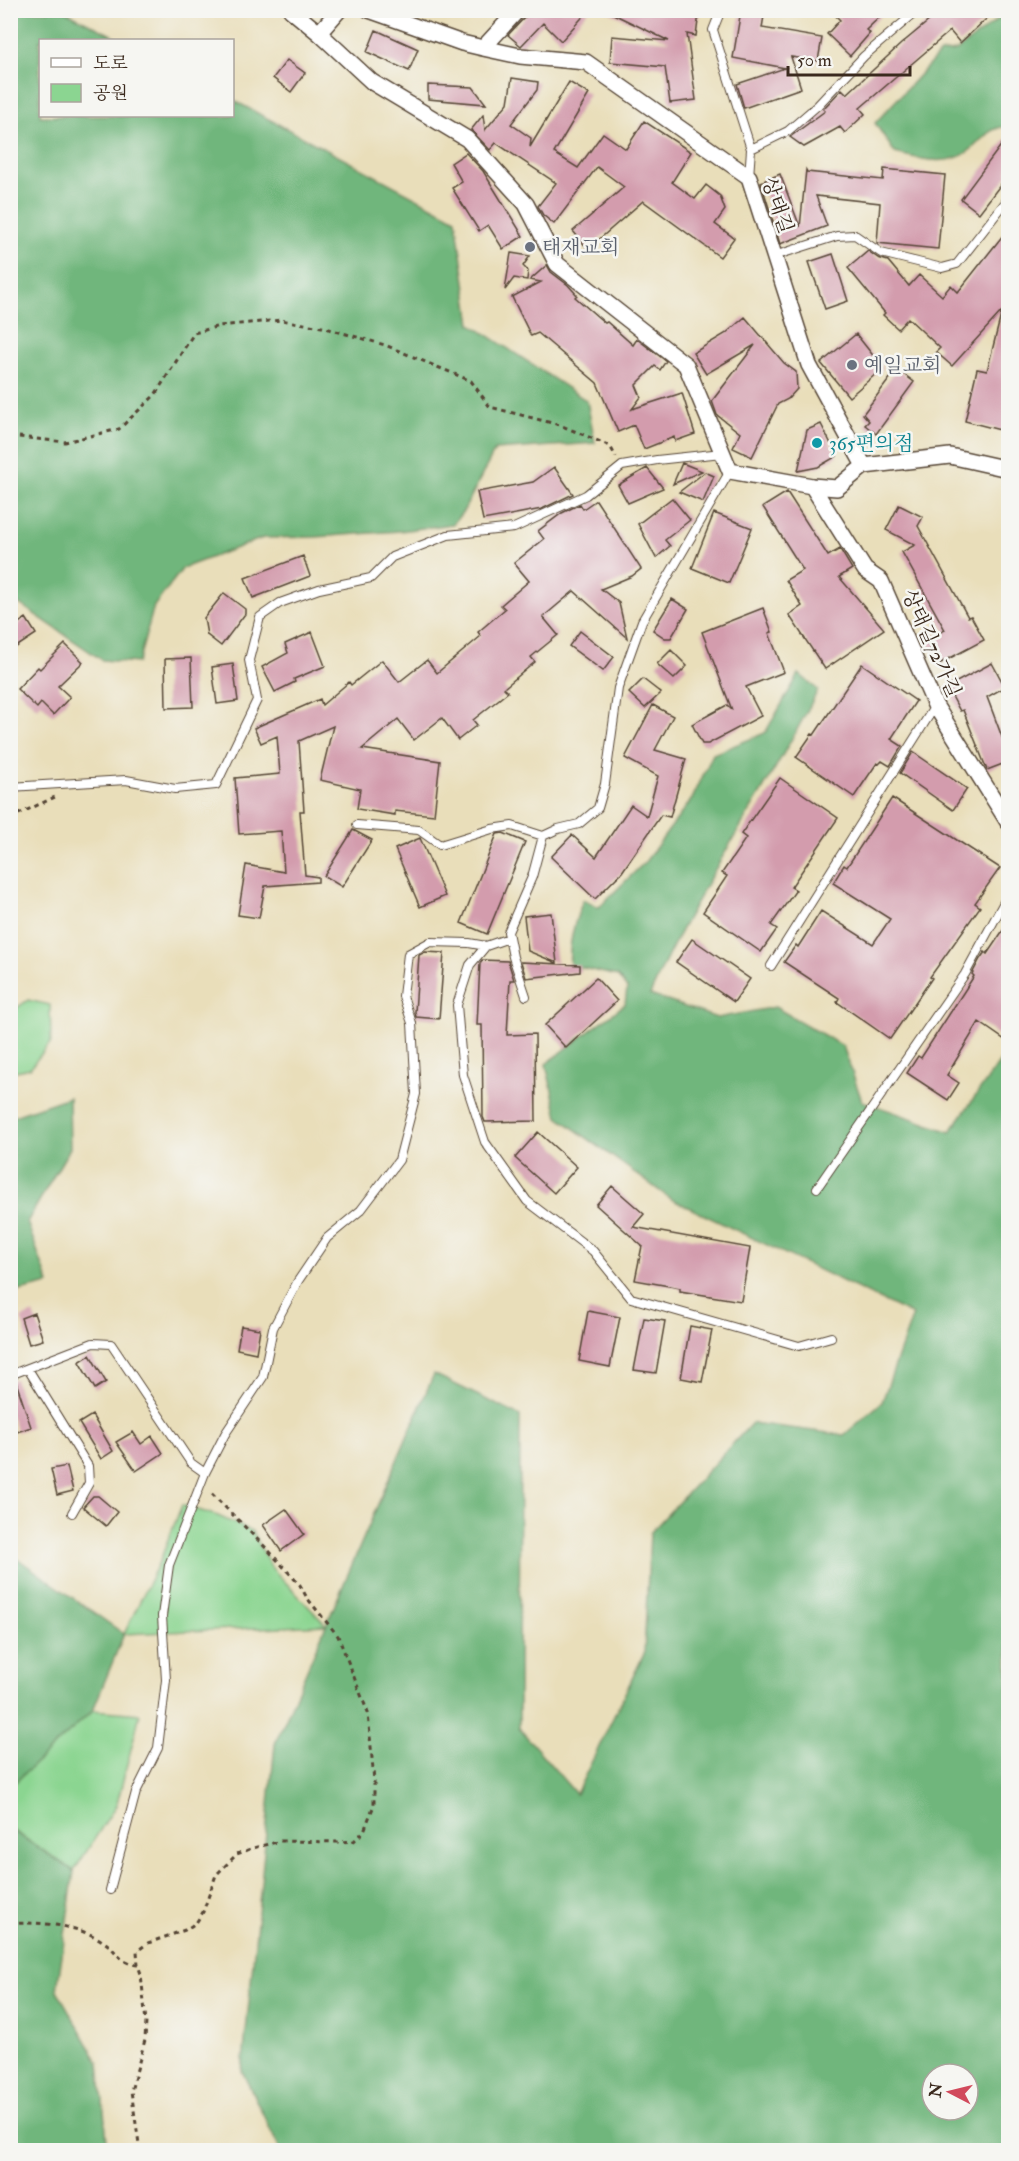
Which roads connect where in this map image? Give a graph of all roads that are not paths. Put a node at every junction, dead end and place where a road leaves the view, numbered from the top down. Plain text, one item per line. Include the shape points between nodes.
1 (291, 10) edge
2 (339, 10) edge
3 (369, 10) edge
4 (518, 10) edge
5 (721, 10) edge
6 (918, 10) edge
7 (319, 33) junction
8 (483, 48) junction
9 (751, 149) junction
10 (749, 177) junction
11 (1008, 199) edge
12 (774, 255) junction
13 (722, 453) junction
14 (864, 465) junction
15 (1008, 469) edge
16 (730, 471) junction
17 (812, 486) junction
18 (935, 705) junction
19 (10, 787) edge
20 (1008, 822) edge
21 (357, 825) dead end
22 (543, 836) junction
23 (1008, 895) edge
24 (509, 938) junction
25 (486, 946) junction
26 (771, 966) dead end
27 (526, 996) dead end
28 (817, 1188) dead end
29 (831, 1337) dead end
30 (28, 1369) junction
31 (10, 1376) edge
32 (205, 1473) junction
33 (72, 1513) dead end
34 (110, 1890) dead end

1 - 7 street
2 - 7 street
3 - 8 street, 상태길
4 - 8 street
5 - 9 lane via 713,30
6 - 9 lane via 864,56 788,131
7 - 13 street via 372,82 467,139 526,204 558,264 686,365
8 - 10 street, 상태길 via 586,62
9 - 10 lane
10 - 12 street, 상태길
11 - 12 lane via 957,264 942,268 881,253 855,235 837,236
12 - 14 street, 상태길 via 810,365
13 - 16 street
13 - 19 lane via 622,466 586,495 514,528 448,535 392,557 371,578 319,589 279,603 260,617 249,660 257,700 216,785 176,789 126,780
14 - 15 street via 951,456
14 - 17 street via 837,488
16 - 17 street
16 - 22 lane via 642,621 618,688 605,784 597,808 579,824
17 - 18 street, 상태길72가길 via 865,570 881,580
18 - 20 street, 상태길72가길
18 - 26 lane
21 - 22 lane via 419,830 440,845 512,826
22 - 24 lane
23 - 28 lane via 965,974
24 - 25 lane
24 - 27 lane
25 - 29 lane via 470,965 457,1005 463,1076 485,1142 527,1201 593,1251 632,1298 799,1346
25 - 32 lane via 430,942 408,954 403,996 412,1023 416,1094 399,1160 361,1210 327,1238 298,1281 273,1328 263,1377 225,1434
30 - 31 lane
30 - 32 lane via 93,1343 111,1344 191,1463
30 - 33 lane via 88,1466 88,1483
32 - 34 lane via 169,1565 162,1616 166,1680 158,1748 136,1792

